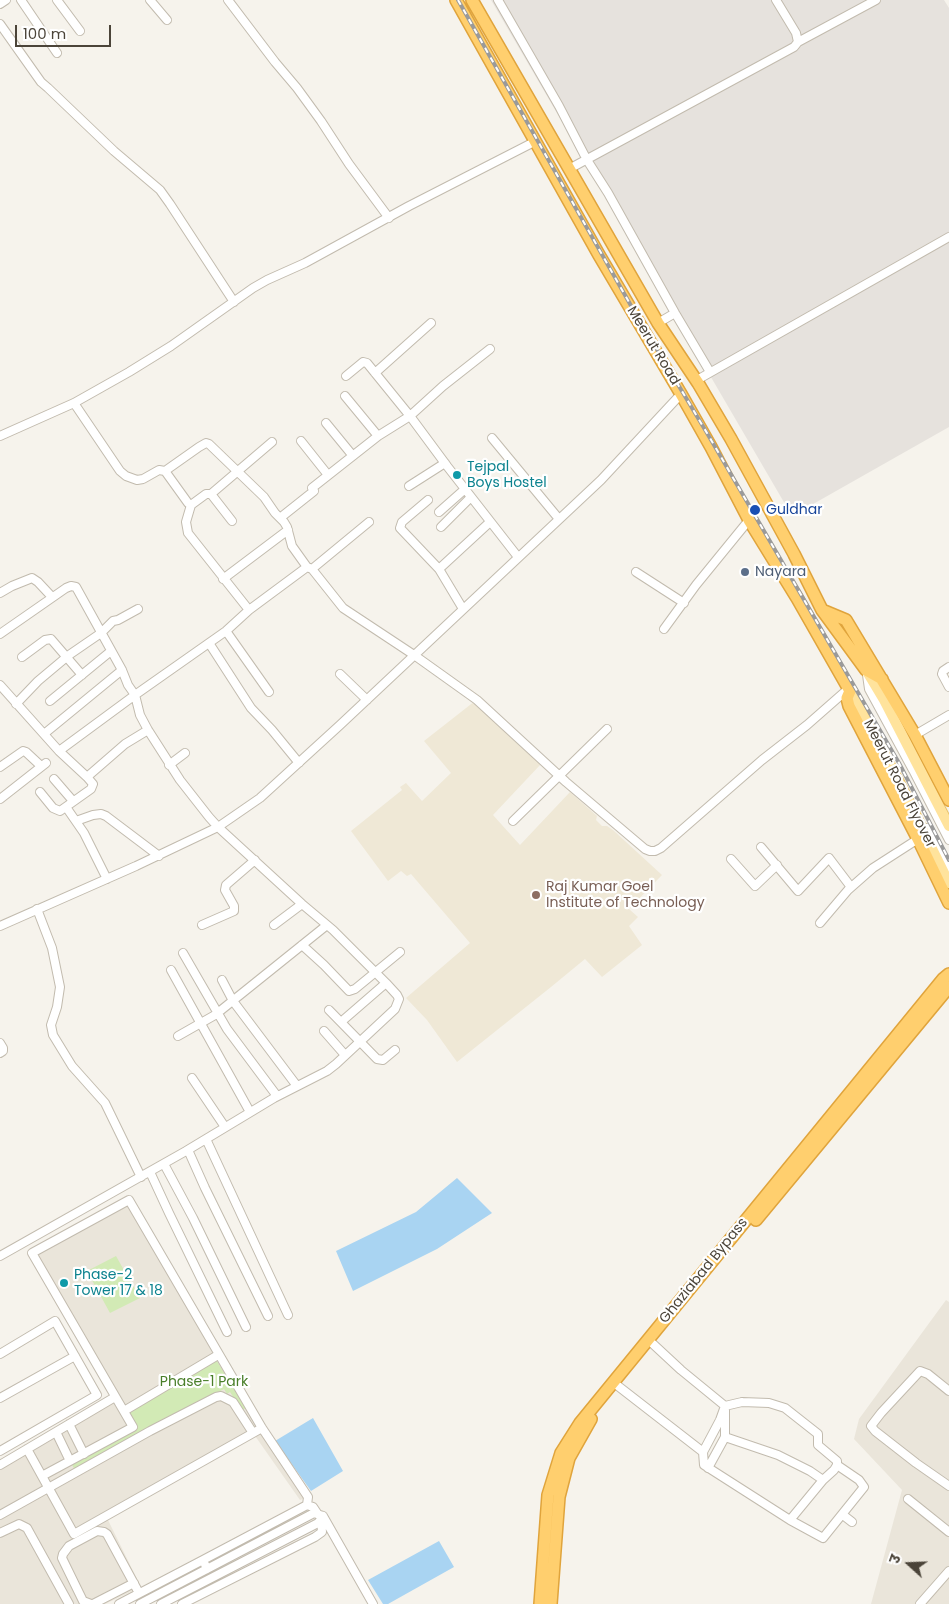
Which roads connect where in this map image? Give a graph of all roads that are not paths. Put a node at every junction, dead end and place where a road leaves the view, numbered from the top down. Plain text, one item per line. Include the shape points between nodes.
1 (6, 0) edge
2 (21, 0) edge
3 (57, 0) edge
4 (150, 0) edge
5 (228, 0) edge
6 (456, 0) edge
7 (472, 0) edge
8 (498, 0) edge
9 (776, 0) edge
10 (876, 0) edge
11 (0, 4) edge
12 (167, 20) dead end
13 (0, 24) edge
14 (80, 31) dead end
15 (798, 42) junction
16 (57, 53) dead end
17 (536, 141) junction
18 (587, 160) junction
19 (569, 169) junction
20 (389, 218) junction
21 (949, 237) edge
22 (234, 302) junction
23 (675, 313) junction
24 (430, 323) dead end
25 (658, 323) junction
26 (490, 349) dead end
27 (710, 372) junction
28 (375, 373) junction
29 (346, 376) dead end
30 (696, 380) junction
31 (681, 394) junction
32 (345, 396) dead end
33 (74, 403) junction
34 (410, 416) junction
35 (326, 423) dead end
36 (0, 436) edge
37 (378, 436) junction
38 (492, 438) dead end
39 (301, 441) dead end
40 (272, 442) dead end
41 (353, 456) junction
42 (445, 463) junction
43 (165, 471) junction
44 (237, 471) junction
45 (328, 475) junction
46 (409, 486) dead end
47 (465, 489) junction
48 (211, 494) junction
49 (472, 497) junction
50 (428, 500) dead end
51 (191, 505) junction
52 (439, 512) dead end
53 (280, 518) junction
54 (559, 519) junction
55 (749, 520) junction
56 (232, 521) dead end
57 (369, 522) dead end
58 (490, 522) junction
59 (441, 527) dead end
60 (288, 530) junction
61 (518, 557) junction
62 (309, 568) junction
63 (439, 569) junction
64 (636, 572) dead end
65 (224, 578) junction
66 (0, 593) edge
67 (52, 597) junction
68 (684, 603) junction
69 (138, 609) dead end
70 (463, 609) junction
71 (249, 610) junction
72 (822, 610) junction
73 (809, 619) junction
74 (664, 629) dead end
75 (226, 631) junction
76 (101, 633) junction
77 (0, 634) edge
78 (209, 643) junction
79 (111, 651) junction
80 (414, 655) junction
81 (22, 657) dead end
82 (67, 657) junction
83 (949, 667) edge
84 (122, 670) junction
85 (866, 670) junction
86 (340, 674) dead end
87 (82, 675) junction
88 (882, 679) junction
89 (0, 685) edge
90 (949, 687) edge
91 (849, 690) junction
92 (269, 692) dead end
93 (135, 695) junction
94 (367, 700) junction
95 (50, 701) dead end
96 (16, 704) junction
97 (949, 715) edge
98 (148, 730) junction
99 (607, 730) dead end
100 (44, 734) junction
101 (914, 735) junction
102 (60, 751) junction
103 (185, 753) dead end
104 (299, 763) junction
105 (169, 765) junction
106 (0, 768) edge
107 (560, 776) junction
108 (87, 777) junction
109 (54, 779) dead end
110 (40, 792) dead end
111 (0, 799) edge
112 (949, 800) edge
113 (74, 801) junction
114 (66, 807) junction
115 (76, 821) junction
116 (513, 821) dead end
117 (949, 826) edge
118 (218, 827) junction
119 (918, 840) junction
120 (949, 840) edge
121 (762, 847) dead end
122 (159, 856) junction
123 (731, 859) dead end
124 (255, 860) junction
125 (777, 866) junction
126 (949, 871) edge
127 (107, 879) junction
128 (949, 883) edge
129 (851, 887) junction
130 (949, 903) edge
131 (302, 904) junction
132 (37, 910) junction
133 (820, 923) dead end
134 (202, 925) dead end
135 (274, 925) dead end
136 (327, 925) junction
137 (0, 926) edge
138 (302, 945) junction
139 (400, 952) dead end
140 (183, 953) dead end
141 (171, 970) dead end
142 (376, 972) junction
143 (949, 974) edge
144 (222, 980) dead end
145 (386, 983) junction
146 (949, 987) edge
147 (233, 1001) junction
148 (329, 1010) dead end
149 (217, 1014) junction
150 (341, 1022) junction
151 (200, 1024) junction
152 (324, 1031) dead end
153 (178, 1036) dead end
154 (359, 1042) junction
155 (0, 1043) edge
156 (395, 1050) dead end
157 (0, 1054) edge
158 (345, 1055) junction
159 (192, 1078) dead end
160 (297, 1086) junction
161 (277, 1096) junction
162 (250, 1112) junction
163 (225, 1127) junction
164 (206, 1138) junction
165 (188, 1150) junction
166 (164, 1164) junction
167 (150, 1172) junction
168 (141, 1177) junction
169 (0, 1256) edge
170 (676, 1310) junction
171 (288, 1315) dead end
172 (268, 1316) dead end
173 (246, 1328) dead end
174 (227, 1332) dead end
175 (653, 1344) junction
176 (0, 1354) edge
177 (218, 1355) junction
178 (75, 1356) junction
179 (618, 1386) junction
180 (949, 1391) edge
181 (115, 1397) junction
182 (0, 1398) edge
183 (725, 1406) junction
184 (124, 1411) junction
185 (69, 1424) junction
186 (262, 1428) junction
187 (56, 1432) junction
188 (252, 1433) junction
189 (725, 1438) junction
190 (27, 1449) junction
191 (0, 1451) edge
192 (703, 1452) junction
193 (84, 1454) junction
194 (70, 1461) junction
195 (0, 1465) edge
196 (838, 1465) junction
197 (708, 1468) junction
198 (42, 1476) junction
199 (823, 1480) junction
200 (949, 1486) edge
201 (48, 1488) junction
202 (908, 1499) dead end
203 (307, 1505) junction
204 (0, 1514) edge
205 (843, 1515) junction
206 (320, 1516) junction
207 (790, 1520) junction
208 (852, 1522) dead end
209 (949, 1532) edge
210 (0, 1533) edge
211 (203, 1560) junction
212 (207, 1569) junction
213 (949, 1571) edge
214 (134, 1583) junction
215 (140, 1593) junction
216 (68, 1604) edge
217 (92, 1604) edge
218 (119, 1604) edge
219 (140, 1604) edge
220 (161, 1604) edge
221 (182, 1604) edge
222 (373, 1604) edge
223 (540, 1604) edge
224 (551, 1604) edge
225 (920, 1604) edge

1 - 11 street
2 - 16 street
3 - 14 street
4 - 12 street
5 - 20 street via 297,88
6 - 17 highway, Meerut Road
7 - 19 highway, Meerut Road
8 - 18 street
9 - 15 street
10 - 15 street
13 - 22 street via 41,82 160,190
15 - 18 street
17 - 20 street
17 - 31 highway, Meerut Road
18 - 19 street
18 - 23 street
19 - 25 highway, Meerut Road
20 - 22 street via 306,263 267,280
21 - 27 street
22 - 33 street via 171,346
23 - 25 street
23 - 27 street
24 - 28 street
25 - 30 highway, Meerut Road
26 - 34 street
27 - 30 street
28 - 29 street via 365,362
28 - 34 street
30 - 72 highway, Meerut Road via 758,487
31 - 54 street via 601,480
31 - 55 highway, Meerut Road
32 - 37 street
33 - 36 street
33 - 43 street via 126,476 137,480 159,470
34 - 37 street
34 - 42 street
35 - 41 street
37 - 41 street
38 - 54 street
39 - 45 street
40 - 44 street
41 - 45 street
42 - 46 street
42 - 47 street
43 - 44 street via 206,444
43 - 51 street
44 - 48 street
44 - 53 street
45 - 53 street
47 - 49 street
47 - 52 street
48 - 51 street
48 - 56 street
49 - 58 street
49 - 59 street
50 - 63 street via 402,522 400,528
51 - 65 street via 186,522 188,533
53 - 60 street
54 - 61 street
55 - 68 street
55 - 73 highway, Meerut Road
57 - 62 street
58 - 61 street
58 - 63 street
60 - 62 street via 292,546
60 - 65 street
61 - 70 street
62 - 71 street
62 - 80 street via 343,608
63 - 70 street
64 - 68 street
65 - 71 street
66 - 67 street via 32,578
67 - 76 street via 71,586 76,587
67 - 77 street
68 - 74 street
69 - 76 street via 113,622
70 - 80 street
71 - 75 street
72 - 73 highway
72 - 85 highway, Meerut Road
72 - 88 highway via 846,620
73 - 91 highway, Meerut Road
75 - 78 street
75 - 92 street
76 - 79 street
76 - 82 street
78 - 93 street
78 - 104 street via 251,708
79 - 84 street
79 - 87 street
80 - 94 street
80 - 107 street via 477,700
81 - 82 street via 48,639 53,640
82 - 87 street
82 - 96 street
83 - 90 street via 942,674
84 - 93 street
84 - 100 street
85 - 88 highway
85 - 117 main road, Meerut Road Flyover
85 - 120 street via 869,689
86 - 94 street
87 - 95 street
88 - 101 highway
89 - 96 street
91 - 107 street via 655,851 645,849
91 - 119 highway, Meerut Road via 850,706
91 - 126 street via 857,695
91 - 128 main road, Meerut Road Flyover
93 - 98 street
93 - 102 street
94 - 104 street
96 - 100 street
97 - 101 street
98 - 105 street
98 - 108 street via 125,744
99 - 107 street
100 - 102 street
101 - 112 highway
102 - 108 street
103 - 105 street
104 - 118 street via 260,798
105 - 118 street
106 - 111 street via 23,751 43,765
107 - 116 street
108 - 113 street via 93,784 91,789
109 - 113 street
110 - 114 street via 56,810 60,812
113 - 114 street
114 - 115 street
115 - 122 street via 93,815 106,816
115 - 127 street
118 - 122 street
118 - 124 street
119 - 129 street
119 - 130 highway, Meerut Road
121 - 125 street
122 - 127 street
123 - 125 street via 755,886
124 - 131 street
124 - 134 street via 226,885 234,912
125 - 129 street via 798,891 829,858
127 - 132 street
129 - 133 street
131 - 135 street
131 - 136 street
132 - 137 street
132 - 168 street via 52,948 60,987 51,1025 53,1035 72,1066 105,1103
136 - 138 street
136 - 142 street
138 - 142 street via 349,991
138 - 147 street
139 - 142 street
140 - 149 street
141 - 151 street
142 - 145 street
143 - 170 highway, Ghaziabad Bypass
144 - 147 street
145 - 150 street
145 - 154 street via 397,995 398,1003
146 - 170 highway, Ghaziabad Bypass
147 - 149 street
147 - 160 street
148 - 150 street
149 - 151 street
149 - 161 street
150 - 154 street
151 - 153 street
151 - 162 street
152 - 158 street
154 - 156 street via 379,1060
154 - 158 street
155 - 157 street via 4,1048
158 - 160 street via 327,1070
159 - 163 street
160 - 161 street
161 - 162 street
162 - 163 street
163 - 164 street
164 - 165 street
164 - 171 street
165 - 166 street
165 - 172 street
166 - 167 street
166 - 173 street
167 - 168 street
167 - 174 street
168 - 169 street
170 - 175 highway, Ghaziabad Bypass
170 - 223 highway, Ghaziabad Bypass via 580,1423 561,1453 548,1495
175 - 179 highway, Ghaziabad Bypass
175 - 183 street
176 - 178 street via 55,1321
177 - 181 street via 129,1200 32,1253
177 - 184 street
177 - 186 street
178 - 182 street
178 - 191 street via 97,1395
179 - 192 street
179 - 224 highway, Ghaziabad Bypass via 588,1422 569,1458 559,1496
180 - 200 street via 920,1371 872,1426 888,1442
181 - 184 street
181 - 185 street
183 - 189 street
183 - 192 street
183 - 196 street via 754,1402 785,1408 818,1434 818,1445
184 - 193 street via 133,1427
185 - 187 street
185 - 193 street
186 - 188 street
186 - 203 street via 308,1497
187 - 190 street
187 - 194 street
188 - 201 street via 233,1402 216,1397
188 - 201 street via 74,1534
189 - 197 street
189 - 199 street via 778,1455
190 - 195 street
190 - 198 street
192 - 197 street via 704,1465
193 - 194 street
194 - 198 street
196 - 199 street
196 - 205 street via 864,1487
197 - 207 street
198 - 201 street
199 - 207 street
201 - 204 street
202 - 209 street
203 - 206 street
203 - 211 street
205 - 207 street via 823,1538
205 - 208 street
206 - 212 street via 314,1513
206 - 220 street via 318,1523
206 - 221 street via 322,1532 315,1538
206 - 222 street
210 - 216 street via 19,1524 27,1528
211 - 212 street
211 - 215 street
212 - 219 street
213 - 225 street
214 - 215 street
214 - 217 street
214 - 217 street via 107,1534 97,1531 69,1546 62,1554 84,1601
215 - 218 street

